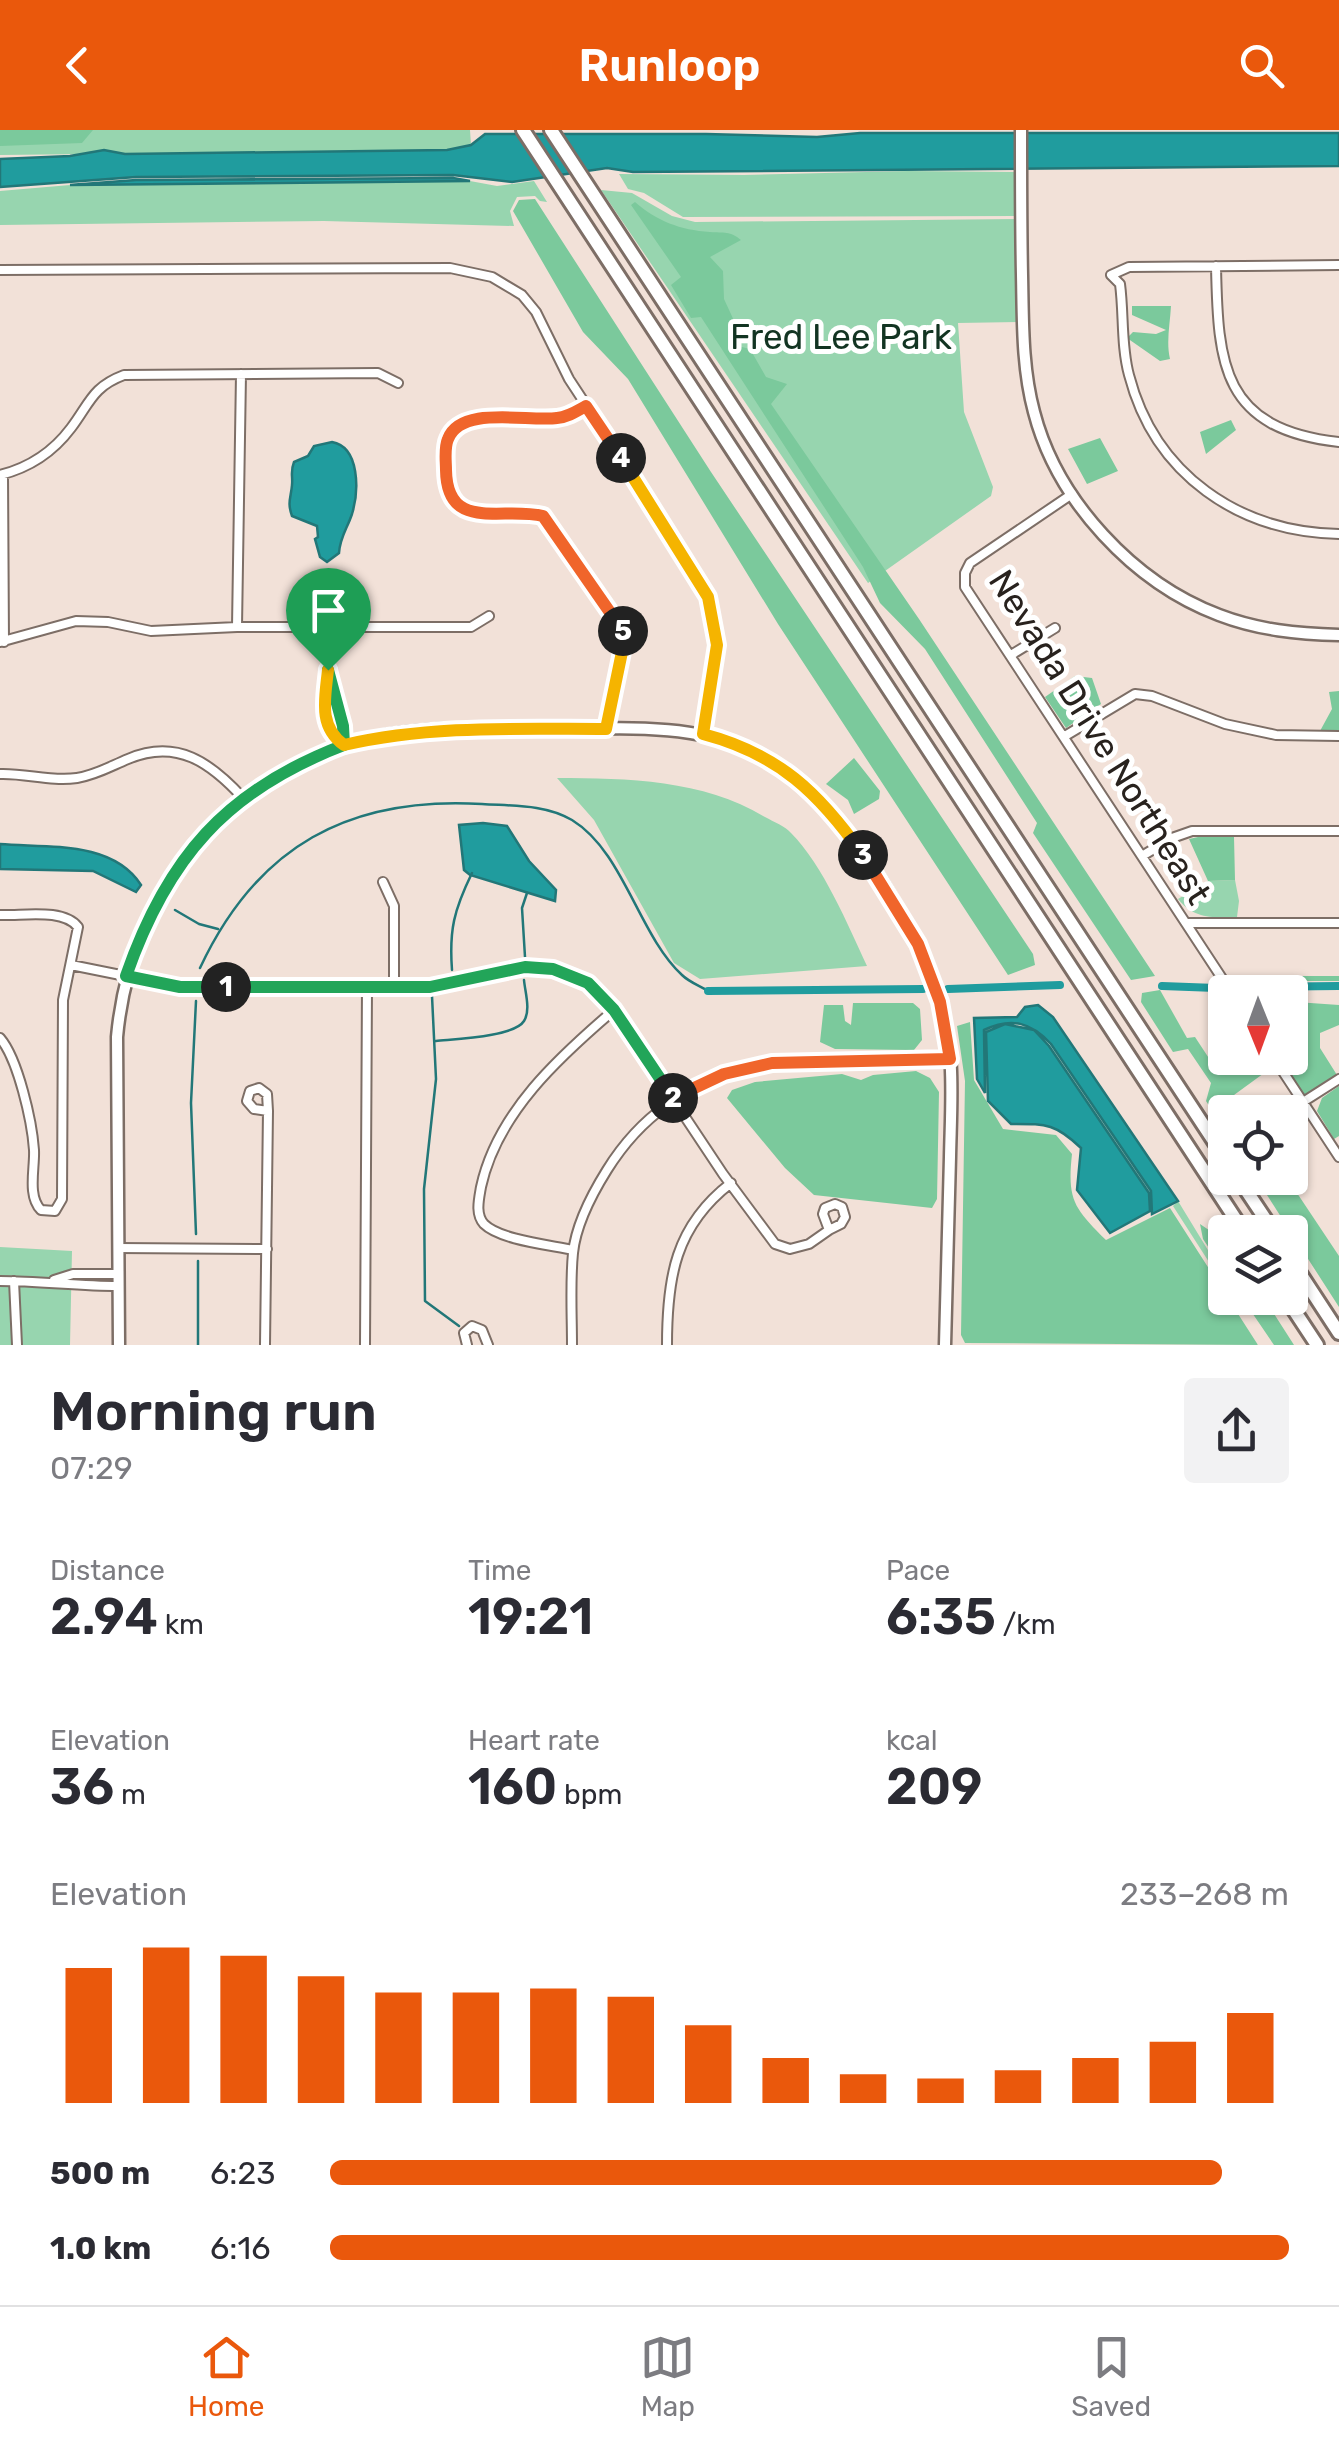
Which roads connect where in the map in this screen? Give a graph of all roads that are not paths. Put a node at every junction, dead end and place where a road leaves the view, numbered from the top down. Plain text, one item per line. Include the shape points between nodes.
1 (523, 130) edge
2 (550, 130) edge
3 (1021, 130) edge
4 (1216, 266) junction
5 (1339, 266) edge
6 (0, 270) edge
7 (242, 374) junction
8 (398, 383) dead end
9 (586, 406) junction
10 (1339, 442) edge
11 (2, 475) edge
12 (1072, 494) junction
13 (1339, 534) edge
14 (489, 616) dead end
15 (237, 627) junction
16 (1055, 628) dead end
17 (326, 629) junction
18 (1339, 635) edge
19 (2, 642) edge
20 (1012, 655) junction
21 (328, 670) junction
22 (606, 729) junction
23 (703, 734) junction
24 (1065, 736) junction
25 (1339, 736) edge
26 (344, 745) junction
27 (0, 774) edge
28 (242, 798) junction
29 (1339, 830) edge
30 (1142, 856) junction
31 (383, 882) dead end
32 (0, 915) edge
33 (1339, 923) edge
34 (1186, 924) junction
35 (72, 965) junction
36 (1220, 975) edge
37 (126, 976) junction
38 (367, 986) junction
39 (394, 987) junction
40 (614, 1010) junction
41 (0, 1038) edge
42 (950, 1059) junction
43 (1339, 1079) edge
44 (674, 1099) junction
45 (1308, 1099) edge
46 (1308, 1110) edge
47 (268, 1111) dead end
48 (1208, 1132) edge
49 (1339, 1157) edge
50 (730, 1183) junction
51 (1233, 1215) edge
52 (829, 1230) dead end
53 (118, 1248) junction
54 (267, 1249) junction
55 (573, 1250) junction
56 (0, 1280) edge
57 (118, 1280) junction
58 (14, 1281) junction
59 (1308, 1286) edge
60 (1297, 1315) edge
61 (1339, 1333) edge
62 (17, 1345) edge
63 (119, 1345) edge
64 (265, 1345) edge
65 (365, 1345) edge
66 (466, 1345) edge
67 (488, 1345) edge
68 (572, 1345) edge
69 (667, 1345) edge
70 (945, 1345) edge
71 (1317, 1345) edge

1 - 51 highway
2 - 48 highway
3 - 12 street via 1027,374 1037,420
4 - 5 street
4 - 10 street via 1218,333 1235,388 1281,429
4 - 13 street via 1129,268 1112,275 1120,284 1128,372 1149,428 1177,466 1215,500 1266,524
6 - 9 street via 471,270 507,284 536,312
7 - 8 street via 378,373
7 - 11 street via 139,374 108,381 51,449
7 - 15 street
9 - 22 street via 554,419 463,422 448,438 446,476 462,509 543,516 623,632
9 - 23 street via 708,597 717,645
11 - 19 street
12 - 18 street via 1138,568 1181,596 1266,629
12 - 20 street, Nevada Drive Northeast via 970,563 964,574 965,586
14 - 17 street via 472,626
15 - 17 street
15 - 19 street via 151,631 76,621
16 - 20 street
17 - 21 street
20 - 24 street, Nevada Drive Northeast
21 - 26 street
21 - 26 street via 325,722
22 - 23 street
22 - 26 street via 433,730
23 - 42 street via 766,759 805,784 838,821 918,944 940,1002
24 - 25 street via 1135,694 1276,735
24 - 30 street, Nevada Drive Northeast
26 - 28 street
27 - 28 street via 80,778 131,757 173,752 214,767
28 - 37 street via 168,880
29 - 30 street via 1192,831
30 - 34 street, Nevada Drive Northeast
31 - 39 street via 394,906
32 - 35 street via 65,916 75,922
33 - 34 street
34 - 36 street, Nevada Drive Northeast
35 - 37 street
35 - 41 street via 63,1000 62,1199 54,1210 41,1210 34,1201 29,1116 15,1061
37 - 38 street via 180,987
37 - 53 street via 117,1037
38 - 39 street
38 - 65 street
39 - 40 street via 458,983 525,967 553,969 588,983
40 - 44 street
40 - 55 street via 536,1083 500,1138 478,1200 479,1216 499,1234
42 - 44 street via 772,1063 724,1074
42 - 70 street
43 - 45 street
44 - 50 street
44 - 55 street via 622,1145 590,1197
46 - 49 street
47 - 54 street
50 - 52 street via 774,1244 792,1249
50 - 69 street via 697,1213 678,1249
53 - 54 street
53 - 57 street
54 - 64 street
55 - 68 street
56 - 58 street
57 - 58 street via 73,1274
57 - 63 street
58 - 62 street
59 - 61 highway
60 - 71 highway
66 - 67 street via 464,1333 476,1326

